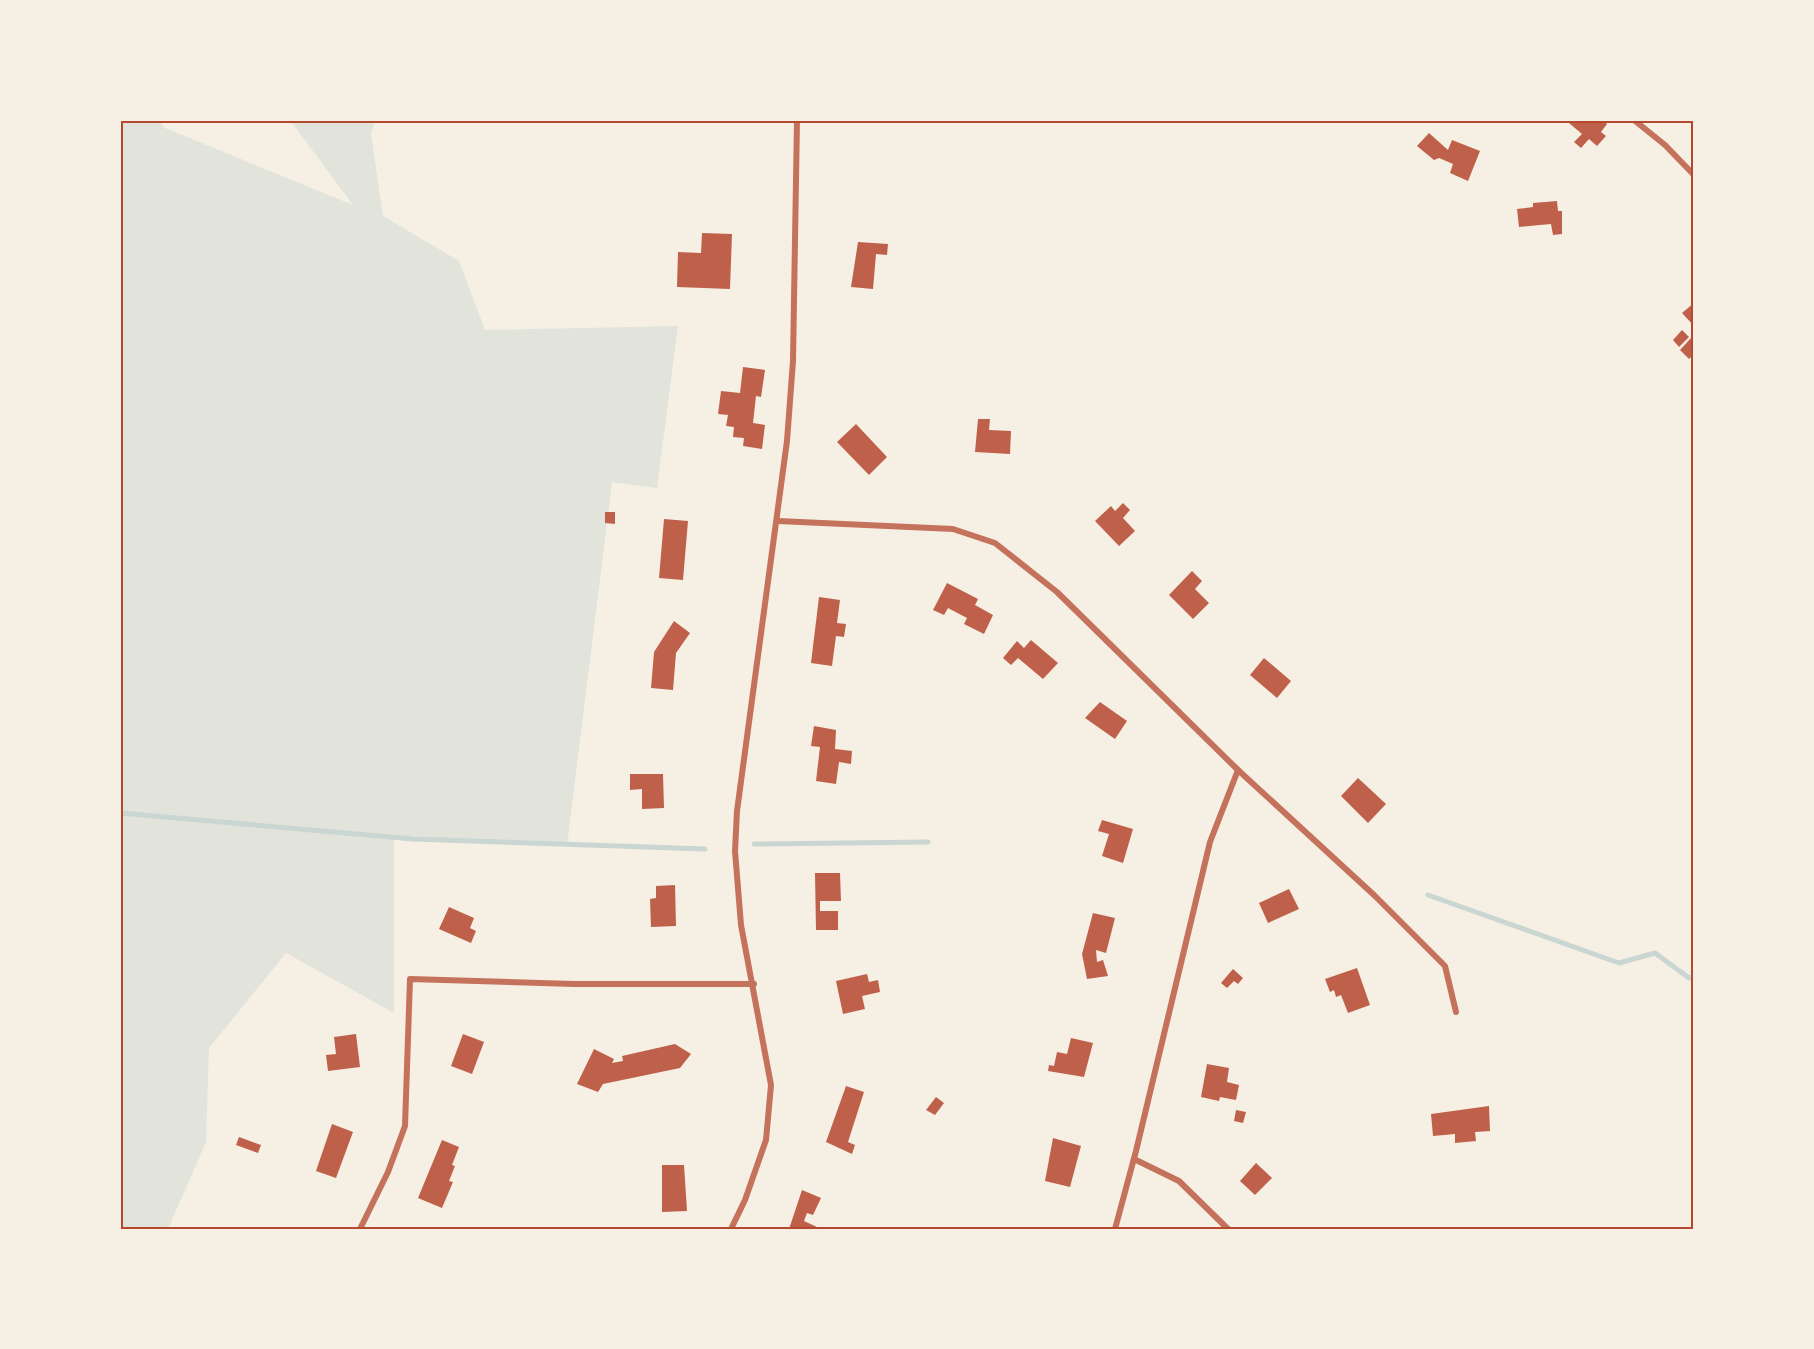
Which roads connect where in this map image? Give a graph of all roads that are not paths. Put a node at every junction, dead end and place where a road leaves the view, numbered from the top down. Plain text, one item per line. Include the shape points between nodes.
1 (798, 120) edge
2 (1634, 120) edge
3 (1694, 175) edge
4 (778, 521) junction
5 (1238, 771) junction
6 (754, 984) junction
7 (1456, 1012) dead end
8 (1134, 1159) junction
9 (360, 1229) edge
10 (731, 1229) edge
11 (1115, 1229) edge
12 (1228, 1229) edge

1 - 4 street via 793,361
2 - 3 street
4 - 5 street via 953,529 995,543 1057,592
4 - 6 street via 735,841 741,925
5 - 7 street via 1445,966
5 - 8 street via 1210,842
6 - 9 street via 410,979 405,1126
6 - 10 street via 771,1085 770,1108 766,1140
8 - 11 street
8 - 12 street via 1179,1181

